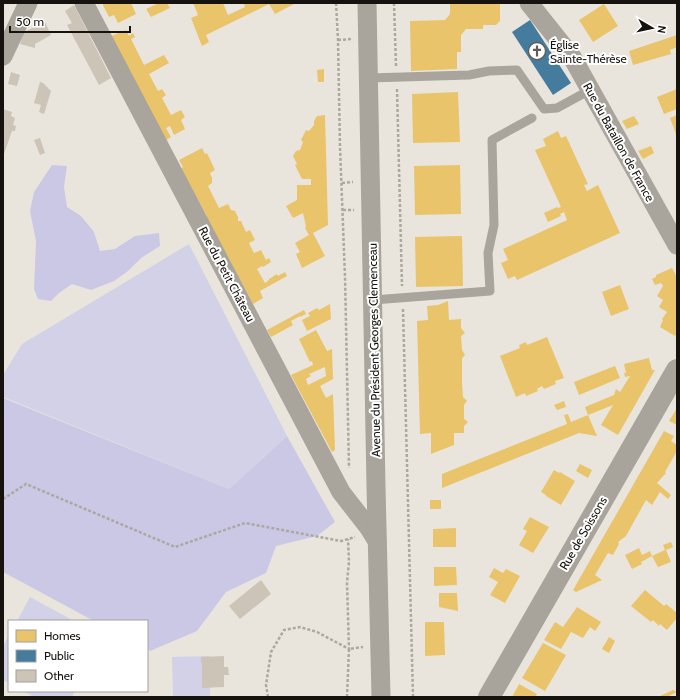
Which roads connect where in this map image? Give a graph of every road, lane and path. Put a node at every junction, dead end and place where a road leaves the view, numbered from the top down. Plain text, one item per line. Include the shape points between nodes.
1 (28, 3) edge
2 (84, 3) edge
3 (336, 3) edge
4 (367, 3) edge
5 (394, 3) edge
6 (529, 3) edge
7 (3, 56) edge
8 (369, 78) junction
9 (396, 78) junction
10 (590, 90) junction
11 (532, 118) dead end
12 (677, 245) edge
13 (402, 298) junction
14 (373, 300) junction
15 (677, 370) edge
16 (349, 473) dead end
17 (3, 499) edge
18 (348, 539) dead end
19 (334, 540) dead end
20 (377, 541) junction
21 (380, 645) junction
22 (348, 649) junction
23 (268, 697) edge
24 (347, 697) edge
25 (381, 697) edge
26 (413, 697) edge
27 (489, 697) edge

1 - 7 street
2 - 20 street, Rue du Petit Château via 341,492
3 - 16 path
4 - 8 street, Avenue du Président Georges Clemenceau
5 - 9 path
6 - 10 street, Rue du Bataillon de France via 572,57
8 - 9 lane
8 - 14 street, Avenue du Président Georges Clemenceau
9 - 10 lane via 517,70 544,109 557,108
9 - 13 path
10 - 12 street, Rue du Bataillon de France
11 - 13 lane via 492,140 494,225 488,253 490,291
13 - 14 lane
13 - 26 path
14 - 20 street, Avenue du Président Georges Clemenceau
15 - 27 main road, Rue de Soissons
17 - 19 path via 26,484 174,547 244,523
18 - 22 path
20 - 21 street, Avenue du Président Georges Clemenceau
21 - 22 path
21 - 25 street, Avenue du Président Georges Clemenceau
22 - 23 path via 317,632 300,627 284,630 271,652 266,685
22 - 24 path

